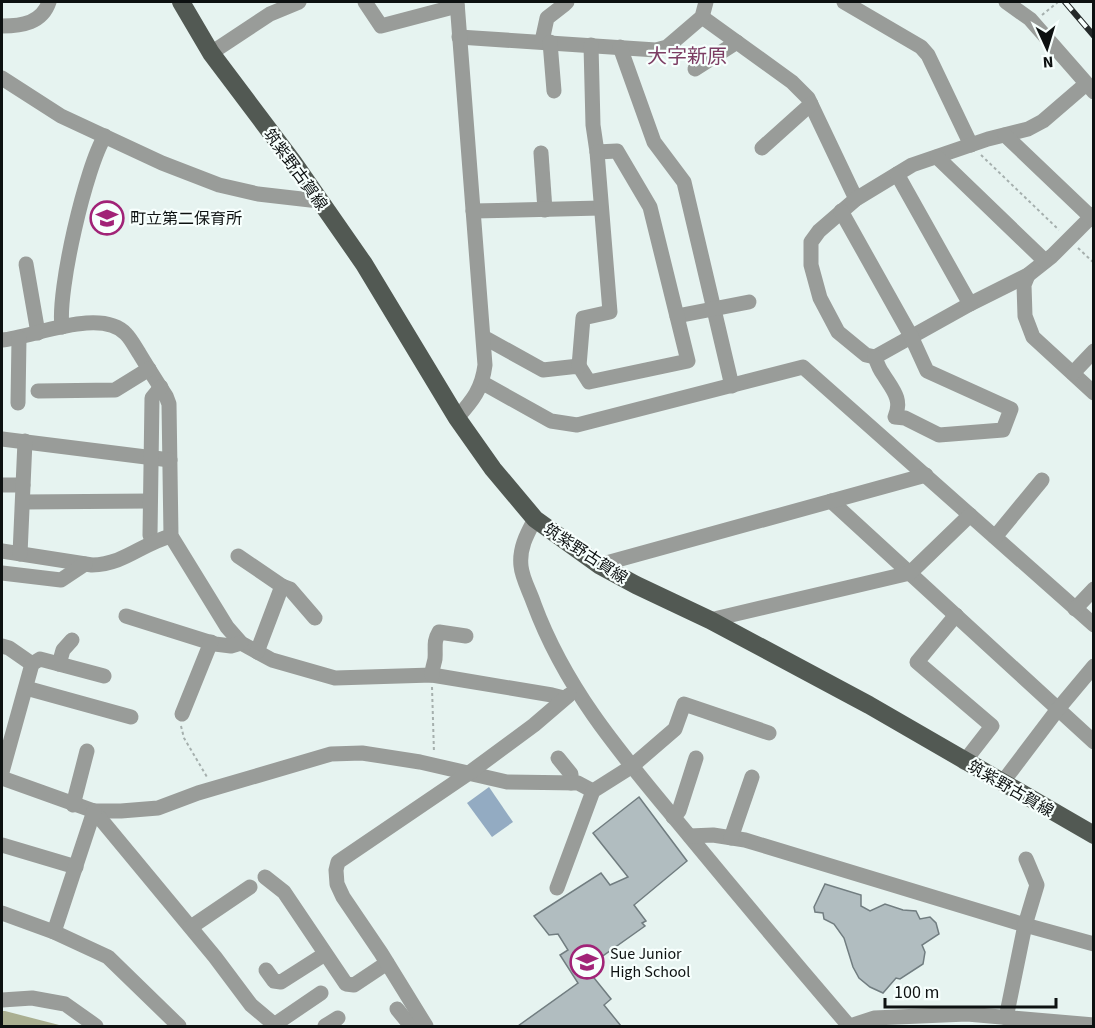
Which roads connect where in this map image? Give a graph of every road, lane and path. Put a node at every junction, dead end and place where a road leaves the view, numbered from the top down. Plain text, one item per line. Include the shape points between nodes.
1 (49, 2) edge
2 (181, 2) edge
3 (299, 2) edge
4 (365, 2) edge
5 (567, 2) edge
6 (706, 2) edge
7 (844, 2) edge
8 (1006, 2) edge
9 (1058, 2) edge
10 (457, 4) edge
11 (702, 17) junction
12 (1033, 23) junction
13 (2, 26) edge
14 (459, 37) junction
15 (546, 41) junction
16 (737, 42) junction
17 (591, 45) junction
18 (620, 48) junction
19 (211, 53) junction
20 (695, 69) dead end
21 (2, 78) edge
22 (1090, 88) edge
23 (554, 91) dead end
24 (811, 104) junction
25 (1005, 135) junction
26 (105, 136) junction
27 (971, 145) junction
28 (762, 147) dead end
29 (597, 152) junction
30 (541, 153) dead end
31 (937, 157) junction
32 (897, 174) junction
33 (856, 199) junction
34 (319, 201) junction
35 (601, 208) junction
36 (545, 210) junction
37 (473, 211) junction
38 (841, 211) junction
39 (1092, 217) edge
40 (1068, 239) junction
41 (1046, 261) junction
42 (1094, 263) edge
43 (26, 264) dead end
44 (1028, 274) junction
45 (749, 302) dead end
46 (970, 304) junction
47 (714, 308) junction
48 (677, 316) junction
49 (62, 327) junction
50 (38, 333) junction
51 (911, 336) junction
52 (19, 338) junction
53 (487, 339) dead end
54 (2, 340) edge
55 (1094, 351) edge
56 (874, 357) junction
57 (579, 366) junction
58 (149, 369) junction
59 (1073, 373) junction
60 (483, 383) junction
61 (732, 386) junction
62 (160, 387) junction
63 (38, 391) dead end
64 (1094, 393) edge
65 (18, 403) dead end
66 (895, 417) junction
67 (457, 418) junction
68 (881, 436) junction
69 (2, 439) edge
70 (25, 441) junction
71 (150, 457) junction
72 (170, 460) junction
73 (926, 475) junction
74 (1042, 480) dead end
75 (2, 485) edge
76 (23, 485) junction
77 (150, 501) junction
78 (831, 501) junction
79 (23, 502) junction
80 (970, 515) junction
81 (535, 519) junction
82 (171, 536) junction
83 (995, 537) junction
84 (153, 542) junction
85 (2, 551) edge
86 (21, 554) junction
87 (238, 556) dead end
88 (84, 564) junction
89 (599, 564) junction
90 (2, 573) edge
91 (910, 573) junction
92 (282, 586) junction
93 (1094, 589) edge
94 (1075, 609) junction
95 (956, 615) junction
96 (126, 616) dead end
97 (315, 618) dead end
98 (710, 620) junction
99 (1094, 625) edge
100 (466, 636) dead end
101 (72, 640) dead end
102 (211, 642) junction
103 (241, 644) junction
104 (2, 646) edge
105 (257, 652) junction
106 (33, 664) junction
107 (59, 664) junction
108 (1094, 666) edge
109 (432, 675) junction
110 (104, 676) dead end
111 (26, 687) junction
112 (570, 694) junction
113 (1058, 709) junction
114 (182, 714) joint
115 (131, 717) dead end
116 (769, 733) dead end
117 (6, 739) edge
118 (1094, 742) edge
119 (87, 751) dead end
120 (558, 758) dead end
121 (696, 758) dead end
122 (964, 762) junction
123 (435, 765) junction
124 (631, 767) junction
125 (2, 772) edge
126 (469, 773) junction
127 (752, 777) dead end
128 (2, 778) edge
129 (571, 783) junction
130 (1002, 783) junction
131 (213, 788) junction
132 (594, 790) junction
133 (73, 805) junction
134 (94, 811) junction
135 (673, 817) junction
136 (1094, 835) edge
137 (690, 836) junction
138 (731, 838) junction
139 (2, 845) edge
140 (1026, 860) dead end
141 (76, 867) junction
142 (265, 877) dead end
143 (250, 887) dead end
144 (557, 888) dead end
145 (2, 913) edge
146 (1025, 925) junction
147 (191, 927) junction
148 (54, 932) junction
149 (1094, 944) edge
150 (325, 954) junction
151 (387, 963) junction
152 (266, 970) dead end
153 (321, 993) dead end
154 (2, 1000) edge
155 (397, 1009) dead end
156 (1015, 1021) edge
157 (1094, 1025) edge
158 (96, 1026) edge
159 (179, 1026) edge
160 (275, 1026) edge
161 (421, 1026) edge
162 (850, 1026) edge

1 - 13 street via 39,19
2 - 19 main road, 筑紫野古賀線
3 - 19 street via 270,14
4 - 10 street via 381,26
5 - 15 street via 547,18
6 - 11 street
7 - 27 street via 921,47
8 - 12 street
9 - 12 path
10 - 14 street
11 - 16 street
11 - 18 street via 667,47
12 - 22 street
14 - 15 street
14 - 37 street
15 - 17 street
15 - 23 street
16 - 20 street
16 - 24 street via 792,82
17 - 18 street
17 - 29 street
18 - 47 street via 654,142 684,183
19 - 34 main road, 筑紫野古賀線
21 - 26 street via 61,116
22 - 25 street via 1043,121
24 - 28 street
24 - 33 street
25 - 27 street
25 - 39 street
26 - 34 street via 219,185
26 - 49 street via 84,191 63,295
27 - 31 street
27 - 40 path
29 - 35 street
29 - 48 street via 616,151 650,207
30 - 36 street
31 - 32 street
31 - 41 street
32 - 33 street
32 - 46 street
33 - 38 street
34 - 67 main road, 筑紫野古賀線 via 364,264
35 - 36 street
35 - 57 street via 610,312 583,318
36 - 37 street
37 - 60 street via 485,364
38 - 51 street
38 - 56 street via 811,242 811,265 820,298 838,332
39 - 40 street
40 - 41 street
40 - 42 path
41 - 44 street
43 - 50 street
44 - 46 street
44 - 59 street via 1024,285 1025,316 1033,337
45 - 47 street
46 - 51 street
47 - 48 street
47 - 61 street
48 - 57 street via 688,361 589,382
49 - 50 street
49 - 58 street via 106,323 116,326 126,334
50 - 52 street
51 - 56 street
51 - 66 street via 927,371 1011,409 1003,430 971,433 939,435
52 - 54 street
52 - 65 street
53 - 57 street via 543,370
55 - 59 street
56 - 66 street via 897,395
58 - 62 street
58 - 63 street via 115,390
59 - 64 street
60 - 61 street via 551,422 577,425
60 - 67 street
61 - 68 street via 803,368
62 - 71 street via 152,398
62 - 72 street via 169,404
66 - 68 street
67 - 81 main road, 筑紫野古賀線
68 - 73 street
69 - 70 street
70 - 71 street
70 - 76 street
71 - 72 street
71 - 77 street
72 - 82 street
73 - 78 street
73 - 80 street
74 - 83 street
75 - 76 street
76 - 79 street
77 - 79 street
77 - 84 street
78 - 89 street
78 - 91 street
79 - 86 street
80 - 83 street
80 - 91 street
81 - 89 main road, 筑紫野古賀線
81 - 112 street via 520,553 521,568
82 - 84 street
82 - 103 street
83 - 94 street
84 - 88 street via 118,561
85 - 86 street
86 - 88 street
87 - 92 street
88 - 90 street via 62,580
89 - 98 main road, 筑紫野古賀線
91 - 95 street
91 - 98 street
92 - 97 street via 290,589
92 - 105 street
93 - 94 street
94 - 99 street
95 - 113 street
95 - 122 street via 917,662 992,726
96 - 102 street
98 - 122 main road, 筑紫野古賀線 via 869,705
100 - 109 street via 439,632
101 - 107 street via 63,650
102 - 103 street
102 - 114 street
103 - 105 street
104 - 106 street
105 - 109 street via 335,678
106 - 107 street via 39,659
106 - 111 street
107 - 110 street
108 - 113 street
109 - 112 street via 552,695
109 - 123 path
111 - 115 street
111 - 117 street
112 - 124 street
112 - 126 street
113 - 118 street
113 - 130 street
114 - 131 path via 184,738
116 - 124 street via 684,704 675,729
117 - 125 street
119 - 133 street
120 - 129 street via 571,774
121 - 135 street via 679,811
122 - 130 main road, 筑紫野古賀線
123 - 126 street
123 - 131 street via 362,753 331,754
124 - 132 street
124 - 135 street
126 - 129 street via 507,782
126 - 151 street via 338,862 337,884
127 - 138 street
128 - 133 street
129 - 132 street
130 - 136 main road, 筑紫野古賀線
131 - 134 street via 158,808
132 - 144 street
133 - 134 street
134 - 141 street
134 - 147 street
135 - 137 street
137 - 138 street
137 - 162 street
138 - 146 street
139 - 141 street
140 - 146 street via 1037,885
141 - 148 street
142 - 150 street via 284,892
143 - 147 street
145 - 148 street
146 - 149 street
146 - 156 street
147 - 160 street via 251,1005
148 - 159 street via 108,957
150 - 151 street via 346,984 354,985
150 - 152 street via 281,982 274,981
151 - 161 street
153 - 160 street
154 - 158 street via 32,998 65,1004
155 - 161 street
156 - 157 street
156 - 162 street via 967,1014 874,1018

